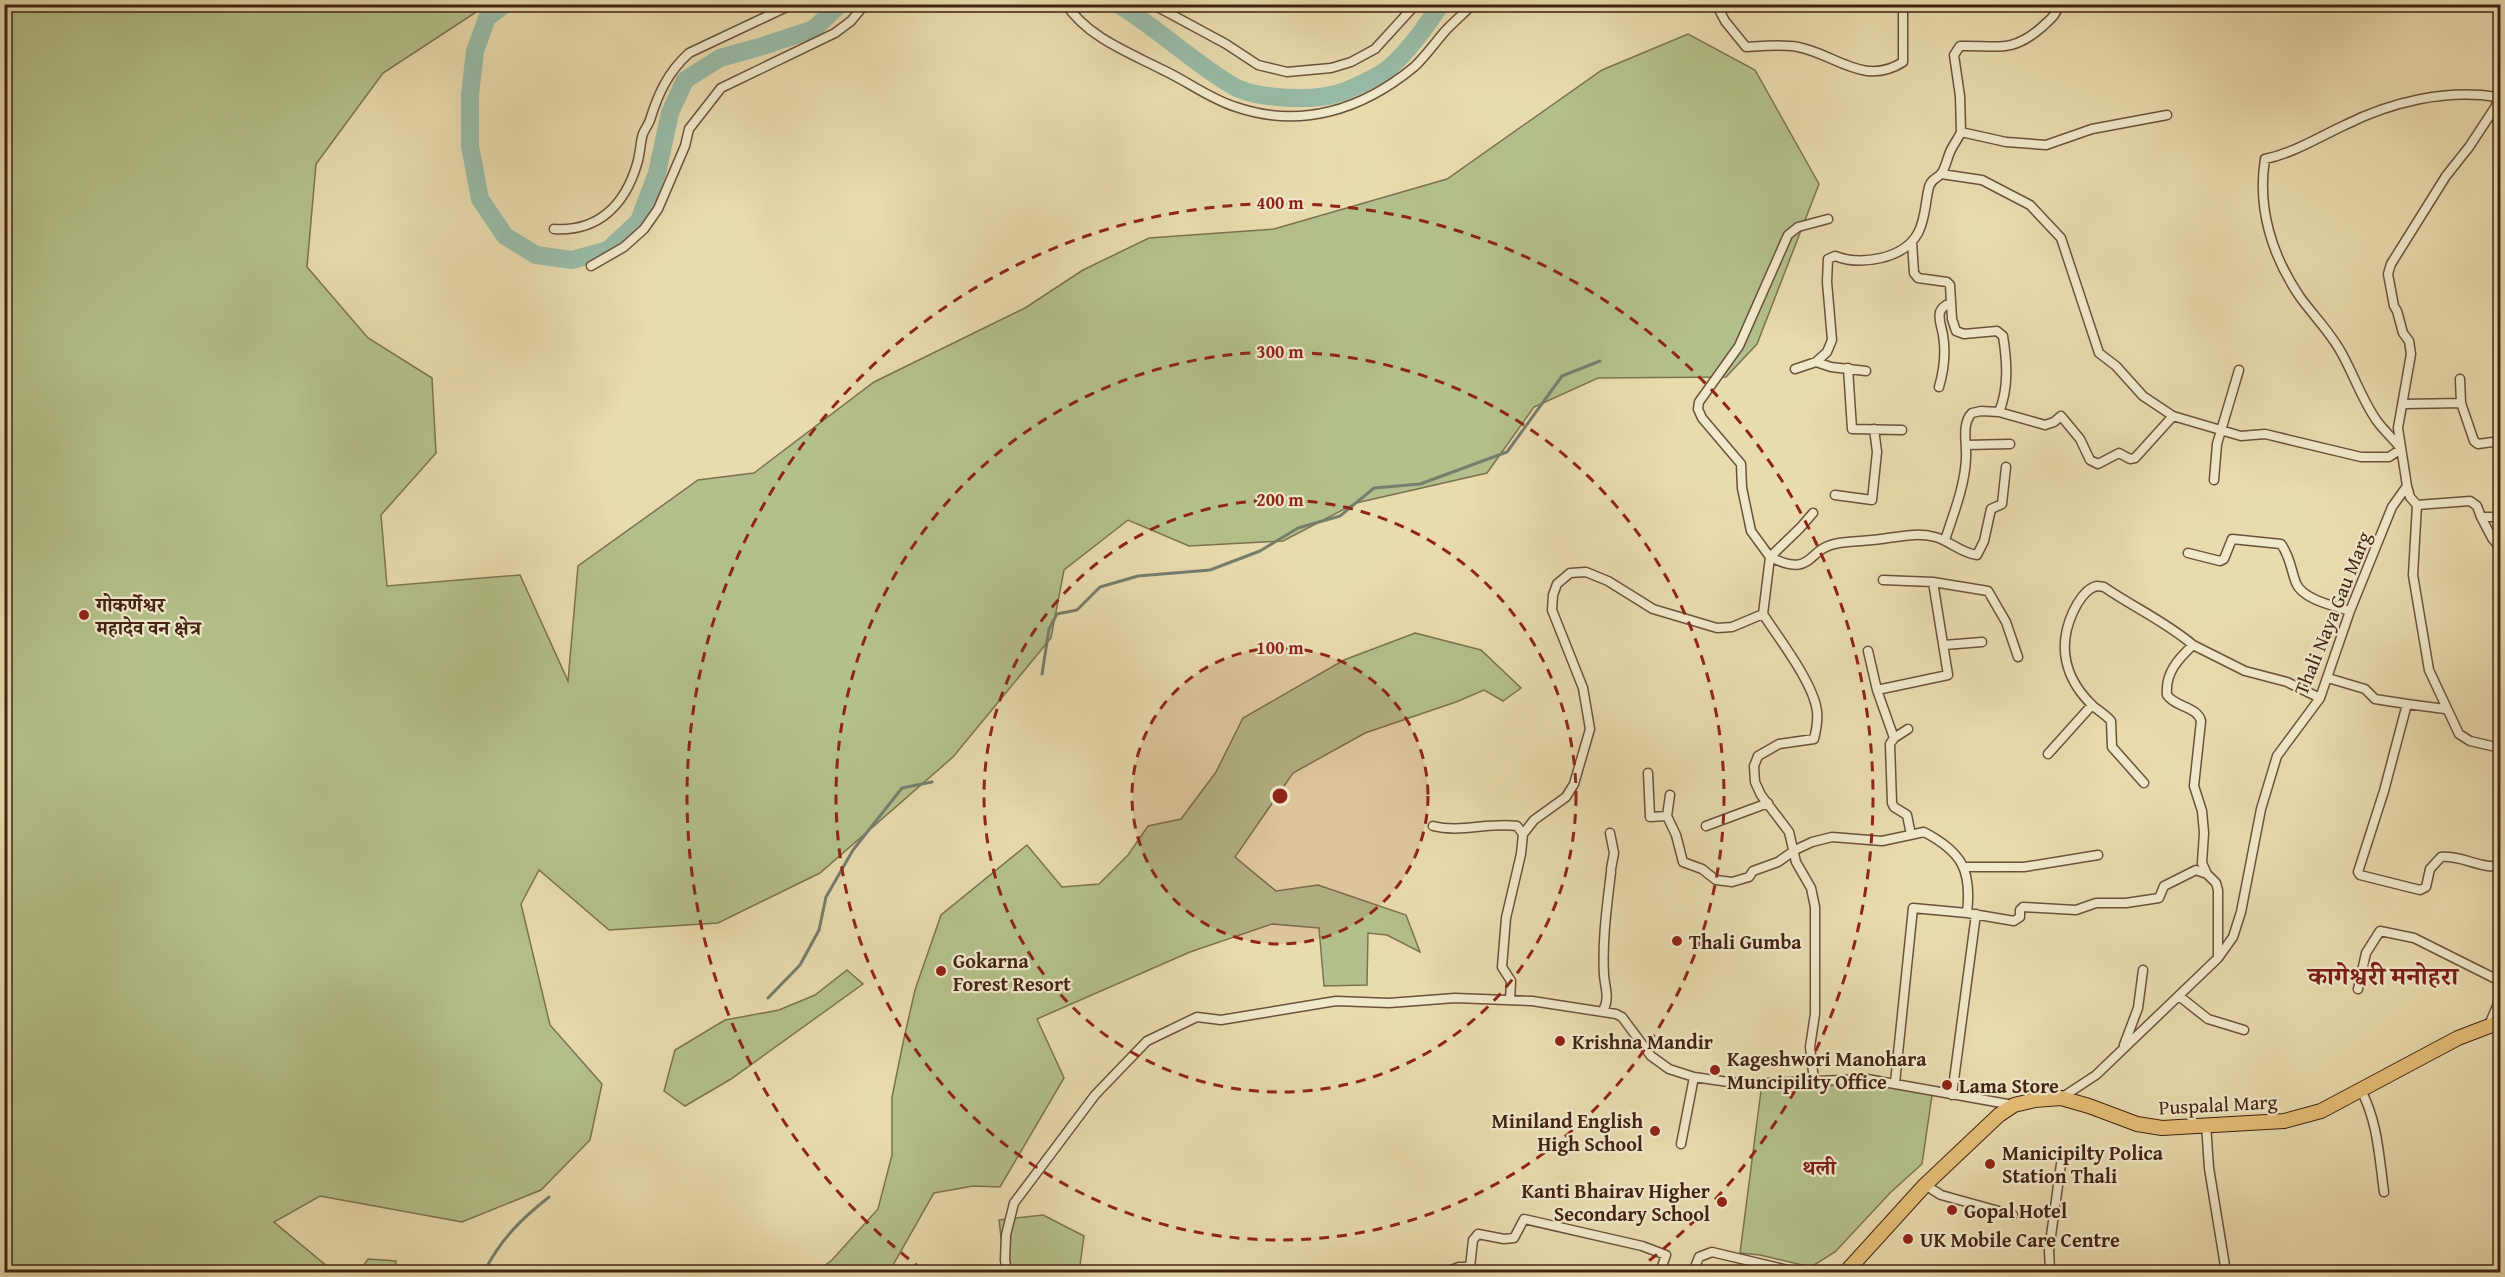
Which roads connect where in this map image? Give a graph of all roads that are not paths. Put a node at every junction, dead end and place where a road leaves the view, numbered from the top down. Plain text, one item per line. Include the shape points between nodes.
1 (793, 4) edge
2 (865, 4) edge
3 (1066, 4) edge
4 (1152, 4) edge
5 (1416, 4) edge
6 (1473, 4) edge
7 (1716, 4) edge
8 (1903, 4) edge
9 (2059, 4) edge
10 (2499, 97) edge
11 (2167, 115) dead end
12 (1962, 132) junction
13 (1941, 174) junction
14 (1828, 219) dead end
15 (554, 229) dead end
16 (1912, 242) junction
17 (591, 266) dead end
18 (1950, 303) junction
19 (2499, 328) edge
20 (2500, 339) edge
21 (1816, 362) junction
22 (1848, 368) junction
23 (1795, 369) dead end
24 (2239, 370) dead end
25 (1866, 371) dead end
26 (2460, 379) dead end
27 (1939, 387) dead end
28 (2461, 403) junction
29 (2404, 404) junction
30 (1999, 412) junction
31 (2173, 416) junction
32 (1874, 429) junction
33 (1902, 430) dead end
34 (2221, 430) junction
35 (2500, 441) edge
36 (2010, 444) dead end
37 (1966, 445) junction
38 (2401, 449) junction
39 (2006, 467) dead end
40 (2214, 480) dead end
41 (2407, 486) junction
42 (1835, 495) dead end
43 (2417, 505) junction
44 (1813, 513) dead end
45 (2500, 516) edge
46 (2481, 518) junction
47 (1945, 540) junction
48 (2500, 548) edge
49 (2188, 553) dead end
50 (1770, 557) junction
51 (1883, 580) dead end
52 (1933, 582) junction
53 (2350, 611) junction
54 (1763, 614) junction
55 (1982, 642) dead end
56 (1944, 645) junction
57 (2193, 645) junction
58 (1868, 651) dead end
59 (2018, 657) dead end
60 (2328, 678) junction
61 (1877, 690) junction
62 (2320, 698) junction
63 (2406, 704) junction
64 (2092, 705) junction
65 (2445, 709) junction
66 (1908, 729) dead end
67 (1894, 738) junction
68 (2499, 749) edge
69 (2048, 754) dead end
70 (1648, 773) dead end
71 (2144, 783) dead end
72 (1670, 795) dead end
73 (1768, 803) junction
74 (1667, 816) junction
75 (1433, 826) dead end
76 (1706, 826) dead end
77 (1610, 833) dead end
78 (1523, 834) junction
79 (1911, 835) junction
80 (1795, 850) junction
81 (2098, 855) dead end
82 (2500, 866) edge
83 (1965, 867) junction
84 (2207, 874) junction
85 (1971, 914) junction
86 (2218, 958) junction
87 (2143, 970) dead end
88 (2500, 981) edge
89 (2358, 989) dead end
90 (2179, 996) junction
91 (2500, 999) edge
92 (1510, 1000) junction
93 (1603, 1011) junction
94 (2495, 1024) edge
95 (2244, 1030) dead end
96 (2124, 1046) junction
97 (1694, 1077) junction
98 (1814, 1080) junction
99 (1895, 1083) junction
100 (2361, 1090) junction
101 (1952, 1095) junction
102 (2061, 1098) junction
103 (2014, 1105) junction
104 (2206, 1124) junction
105 (1681, 1144) dead end
106 (2061, 1164) dead end
107 (1925, 1185) junction
108 (2384, 1192) dead end
109 (2013, 1215) dead end
110 (1470, 1270) edge
111 (1007, 1272) edge
112 (1446, 1272) edge
113 (1660, 1272) edge
114 (1693, 1272) edge
115 (1796, 1272) edge
116 (1846, 1272) edge
117 (2050, 1272) edge
118 (2226, 1272) edge

1 - 15 street via 689,53 677,64 652,110 637,166 624,196 588,226
2 - 17 street via 835,33 721,88 689,129 658,209 644,229 624,247
3 - 6 street via 1086,26 1117,47 1233,107 1304,117 1348,106 1401,76
4 - 5 street via 1258,65 1287,72 1351,62 1375,49
7 - 8 street via 1746,46 1800,47 1856,69 1876,72 1903,62
9 - 12 street via 2057,13 2030,37 2009,46 1960,46 1954,55
10 - 29 street via 2391,264 2388,285 2411,354
10 - 38 street via 2412,100 2265,159 2262,179 2266,219 2276,255 2299,295 2341,351 2378,422
11 - 12 street via 2092,129 2046,145 2006,142
12 - 13 street
13 - 16 street via 1929,186 1925,213
13 - 31 street via 1982,180 2030,205 2061,238 2099,353 2143,396
14 - 50 street via 1798,227 1788,235 1739,346 1699,402 1702,418 1741,464 1751,531
16 - 18 street via 1914,273 1918,278 1947,282
16 - 21 street via 1874,260 1844,260 1835,256 1828,260 1832,340 1827,352
18 - 27 street via 1940,311 1944,355
18 - 30 street via 1959,334 1997,331 2003,336 2006,391
19 - 20 street
21 - 22 street
21 - 23 street
22 - 25 street
22 - 32 street via 1852,429
24 - 34 street
26 - 28 street
28 - 29 street
28 - 35 street via 2475,444
29 - 38 street via 2398,429
30 - 31 street via 2045,425 2061,416 2080,439 2090,460 2098,464 2119,453 2135,458
30 - 37 street via 1969,415
31 - 34 street
32 - 33 street
32 - 42 street via 1878,452 1872,500
34 - 38 street via 2241,436 2265,434 2374,458 2389,457
34 - 40 street
36 - 37 street
37 - 47 street via 1966,462
38 - 41 street
39 - 47 street via 2002,504 1991,509 1980,554 1973,555
41 - 43 street
41 - 53 street, Thali Naya Gau Marg via 2392,507
43 - 46 street via 2470,501 2477,506
43 - 65 street via 2413,575 2428,670
44 - 50 street
45 - 46 street
46 - 48 street
47 - 50 street via 1898,535 1836,543 1802,565 1788,565
49 - 53 street via 2222,561 2232,539 2281,544 2299,589
50 - 54 street
51 - 52 street
52 - 56 street
52 - 59 street via 1988,591 2007,622
53 - 60 street, Thali Naya Gau Marg
54 - 73 street via 1793,659 1817,713 1814,739 1779,744 1758,756 1755,782
54 - 78 street via 1732,627 1717,628 1653,609 1586,572 1570,573 1557,585 1552,610 1583,688 1590,729 1574,784 1566,797 1534,820
55 - 56 street
56 - 61 street via 1948,675
57 - 62 street via 2245,671 2287,682
57 - 64 street via 2104,587 2092,586 2075,606 2064,640 2064,656
57 - 84 street via 2175,663 2166,688 2171,701 2200,716 2194,786 2202,811 2202,863
58 - 61 street
60 - 62 street, Thali Naya Gau Marg
60 - 63 street via 2365,689 2374,699
61 - 67 street
62 - 86 street, Thali Naya Gau Marg via 2277,756 2260,809 2234,937
63 - 65 street
63 - 82 street via 2358,872 2420,890 2426,887 2430,869 2441,857 2490,868
64 - 69 street
64 - 71 street via 2110,722 2112,747
65 - 68 street via 2462,738
66 - 67 street
67 - 79 street via 1890,744 1892,803 1907,815
70 - 74 street via 1650,817
72 - 74 street
73 - 76 street
73 - 80 street via 1789,832
74 - 80 street via 1683,862 1716,880 1732,882 1749,877 1753,871 1778,862
75 - 78 street via 1443,829 1501,824 1517,826
77 - 93 street via 1614,853 1605,925 1608,997
78 - 92 street via 1506,918 1502,967 1511,981
79 - 80 street via 1882,841 1832,837
79 - 83 street via 1924,832 1940,840
80 - 98 street via 1796,862 1811,888 1815,907 1815,1014 1810,1047
81 - 83 street via 2024,867
83 - 85 street
84 - 85 street via 2196,870 2164,886 2159,898 2146,901 2096,903 2076,910 2023,907 2014,921
84 - 86 street via 2218,890
85 - 99 street via 1913,908
85 - 101 street
86 - 90 street, Thali Naya Gau Marg
87 - 96 street via 2138,1008
88 - 89 street via 2414,938 2380,931 2366,953
90 - 95 street via 2208,1019
90 - 96 street, Thali Naya Gau Marg
91 - 94 street
92 - 93 street
92 - 111 street via 1336,1001 1221,1020 1197,1017 1147,1041 1095,1095 1014,1203 1006,1235
93 - 97 street via 1622,1017 1651,1056 1669,1069
94 - 100 main road, Puspalal Marg via 2404,1065
96 - 102 street, Thali Naya Gau Marg via 2096,1075
97 - 98 street via 1742,1084
97 - 105 street
98 - 99 street
99 - 101 street
100 - 104 main road, Puspalal Marg via 2321,1112 2301,1118 2263,1124
100 - 108 street via 2375,1124
101 - 103 street
102 - 103 main road, Puspalal Marg
102 - 104 main road, Puspalal Marg via 2148,1127
103 - 107 main road, Puspalal Marg
104 - 118 street via 2208,1168
106 - 117 street via 2049,1250
107 - 109 street via 1941,1195
107 - 116 main road, Puspalal Marg
110 - 112 street via 1459,1267
110 - 113 street via 1473,1240 1478,1234 1514,1238 1524,1219 1666,1255
114 - 115 street via 1699,1257 1712,1252

